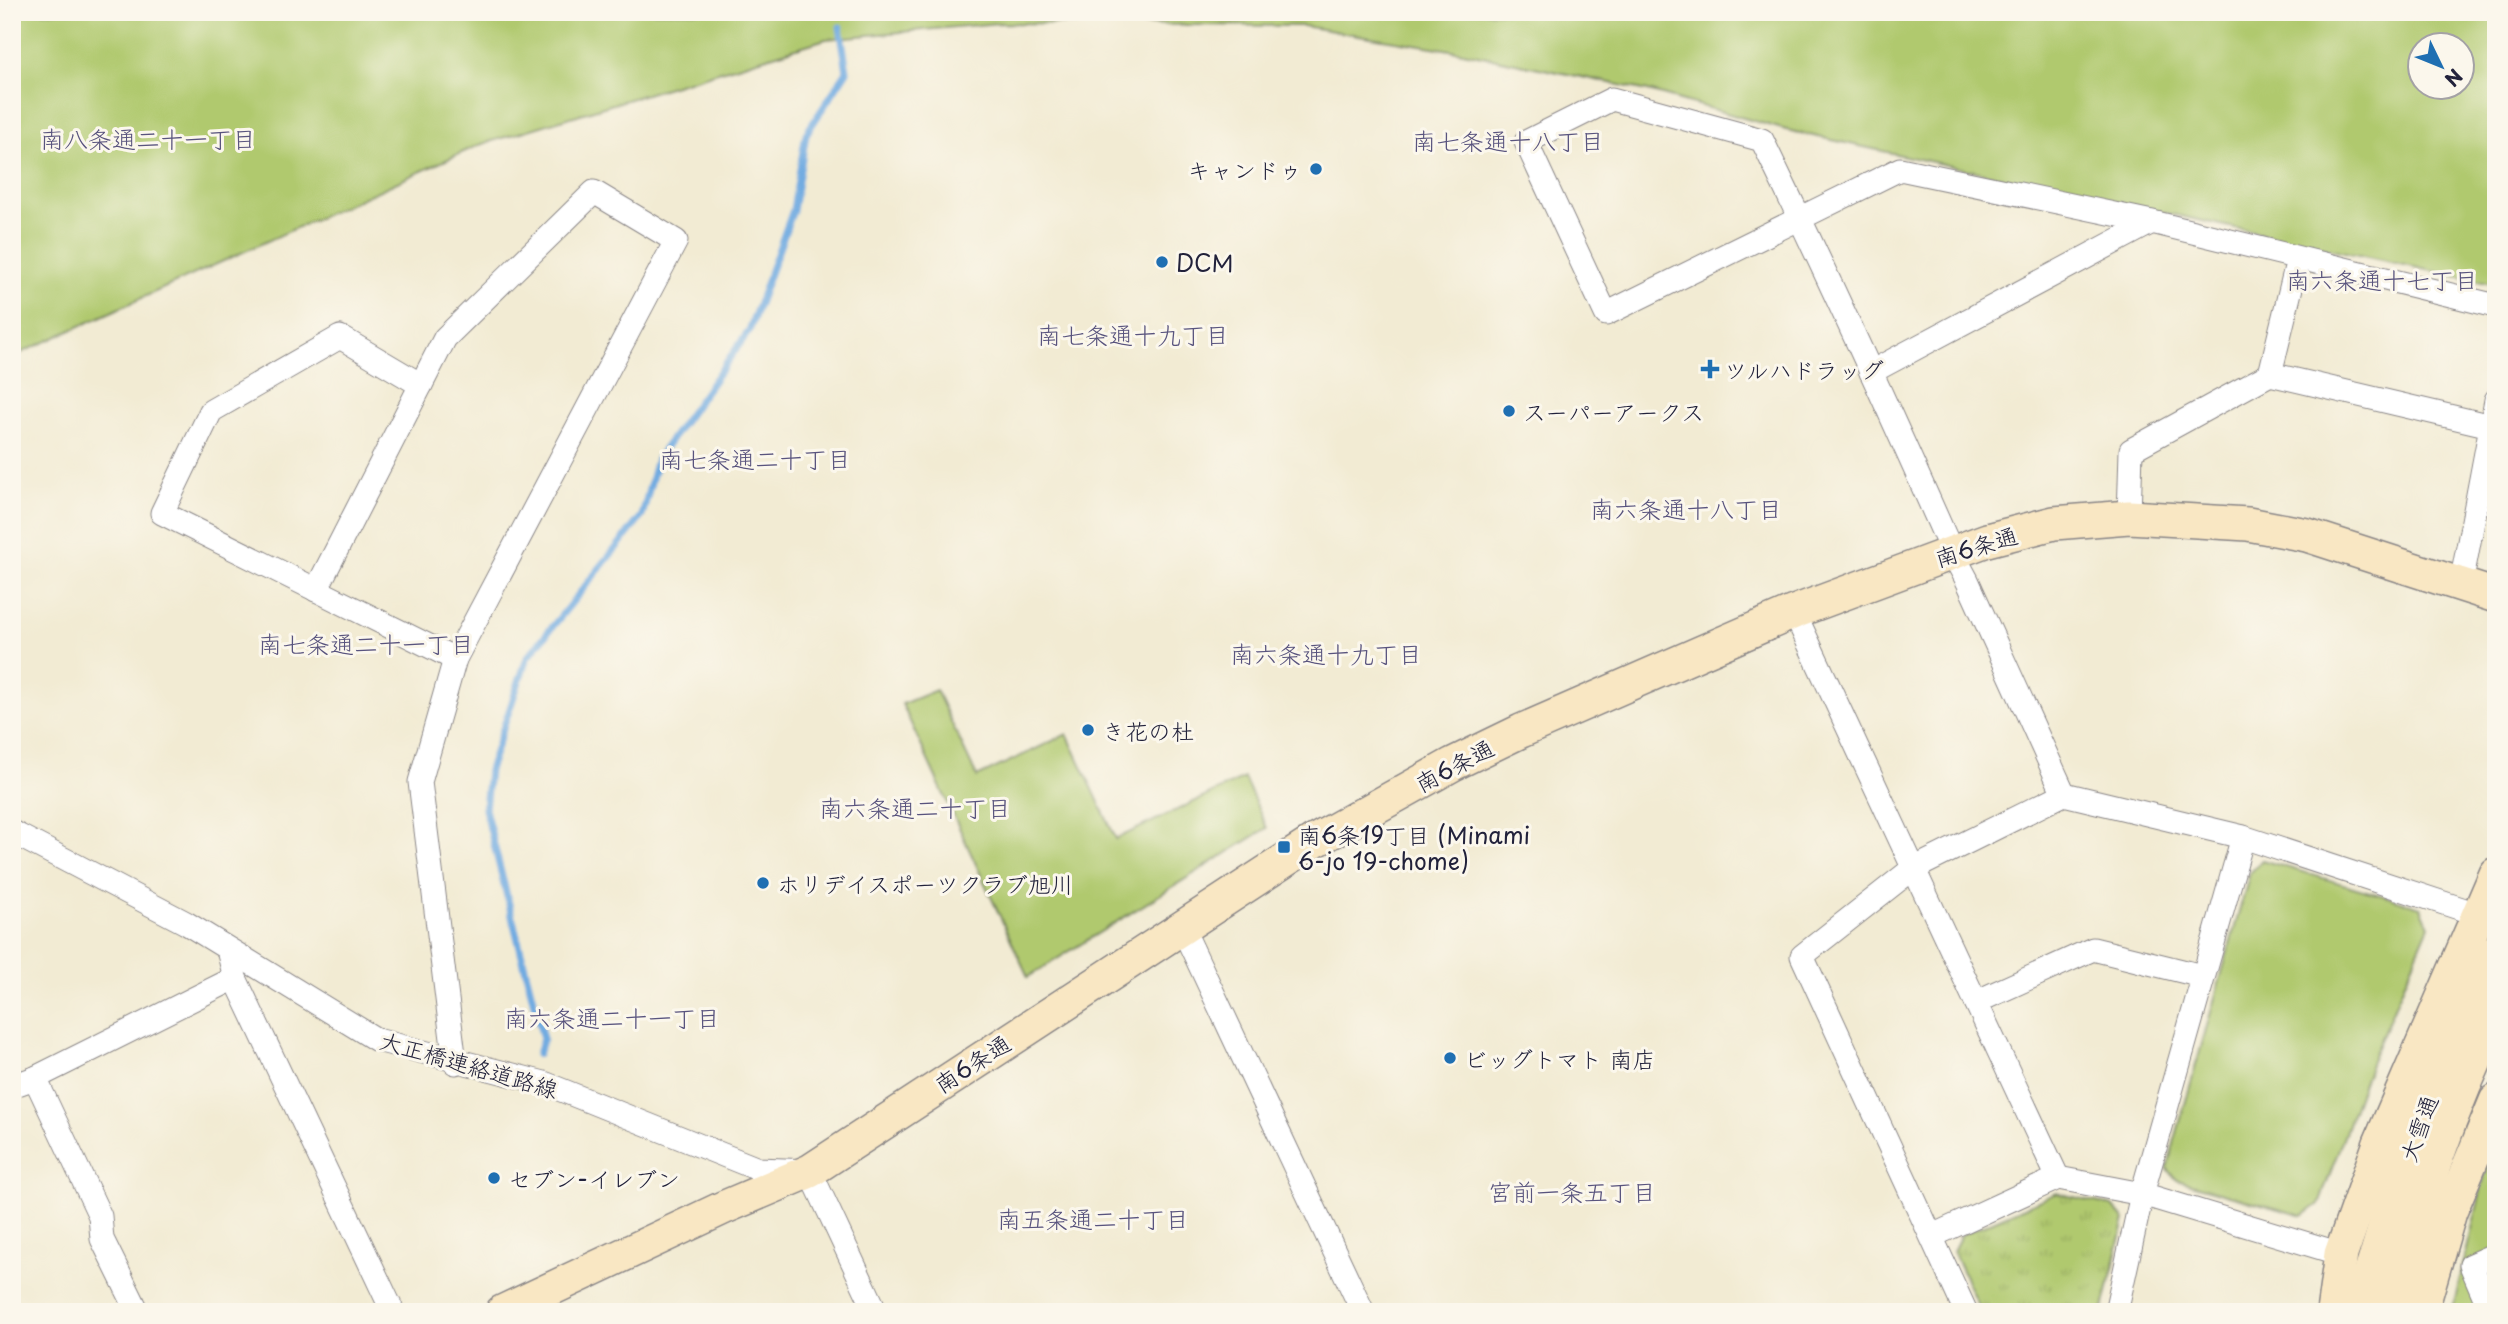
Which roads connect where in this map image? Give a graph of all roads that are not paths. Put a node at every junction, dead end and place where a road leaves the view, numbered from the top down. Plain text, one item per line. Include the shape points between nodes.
1 (1799, 216) junction
2 (2152, 222) junction
3 (2298, 259) junction
4 (2496, 306) edge
5 (1871, 372) junction
6 (2270, 374) junction
7 (421, 385) junction
8 (2496, 400) edge
9 (2491, 426) junction
10 (2129, 517) junction
11 (1952, 552) junction
12 (2460, 584) junction
13 (316, 590) junction
14 (2496, 596) edge
15 (1794, 612) junction
16 (455, 659) junction
17 (2064, 794) junction
18 (12, 832) edge
19 (2243, 837) junction
20 (1912, 870) junction
21 (2496, 874) edge
22 (2477, 914) junction
23 (1181, 925) junction
24 (228, 950) junction
25 (2496, 951) edge
26 (2202, 976) junction
27 (235, 978) junction
28 (1976, 1002) junction
29 (2496, 1017) edge
30 (455, 1063) junction
31 (35, 1078) junction
32 (12, 1086) edge
33 (2496, 1101) edge
34 (810, 1171) junction
35 (2057, 1178) junction
36 (2143, 1194) junction
37 (1932, 1236) junction
38 (2341, 1254) junction
39 (2494, 1259) edge
40 (2491, 1303) edge
41 (138, 1312) edge
42 (393, 1312) edge
43 (502, 1312) edge
44 (876, 1312) edge
45 (1363, 1312) edge
46 (1966, 1312) edge
47 (2116, 1312) edge
48 (2333, 1312) edge
49 (2359, 1312) edge
50 (2389, 1312) edge
51 (2421, 1312) edge

1 - 1 street via 1606,314 1526,142 1612,99 1762,140
1 - 2 street via 1900,169
1 - 5 street
2 - 3 street
2 - 5 street
3 - 4 street
3 - 6 street
5 - 11 street
6 - 9 street
6 - 10 street via 2131,450
7 - 13 street
7 - 13 street via 341,337 211,411 162,513
7 - 16 street via 445,338 594,192 676,241
8 - 9 street
9 - 12 street
10 - 11 street, 南6条通 via 2054,523
10 - 12 street, 南6条通 via 2248,524 2295,533
11 - 15 street, 南6条通
11 - 17 street
12 - 14 street, 南6条通
13 - 16 street
15 - 20 street
15 - 23 street, 南6条通 via 1453,764 1313,842
16 - 30 street via 420,782
17 - 19 street
17 - 20 street
18 - 24 street, 大正橋連絡道路線 via 186,923
19 - 22 street
19 - 26 street
20 - 28 street
20 - 37 street via 1801,956
21 - 22 street
22 - 38 street via 2380,1143
23 - 34 street, 南6条通
23 - 45 street
24 - 27 street
24 - 30 street, 大正橋連絡道路線 via 377,1040
25 - 49 street, 大雪通 via 2451,1040 2401,1174
26 - 28 street via 2093,948
26 - 36 street
27 - 31 street
27 - 42 street
28 - 35 street
29 - 50 street, 大雪通 via 2420,1199
30 - 34 street, 大正橋連絡道路線 via 544,1083 758,1169
31 - 32 street
31 - 41 street via 100,1216 102,1239
33 - 51 street via 2450,1212
34 - 43 street, 南6条通
34 - 44 street
35 - 36 street
35 - 37 street
36 - 38 street
36 - 47 street
37 - 46 street
38 - 48 street
39 - 40 street via 2471,1265

